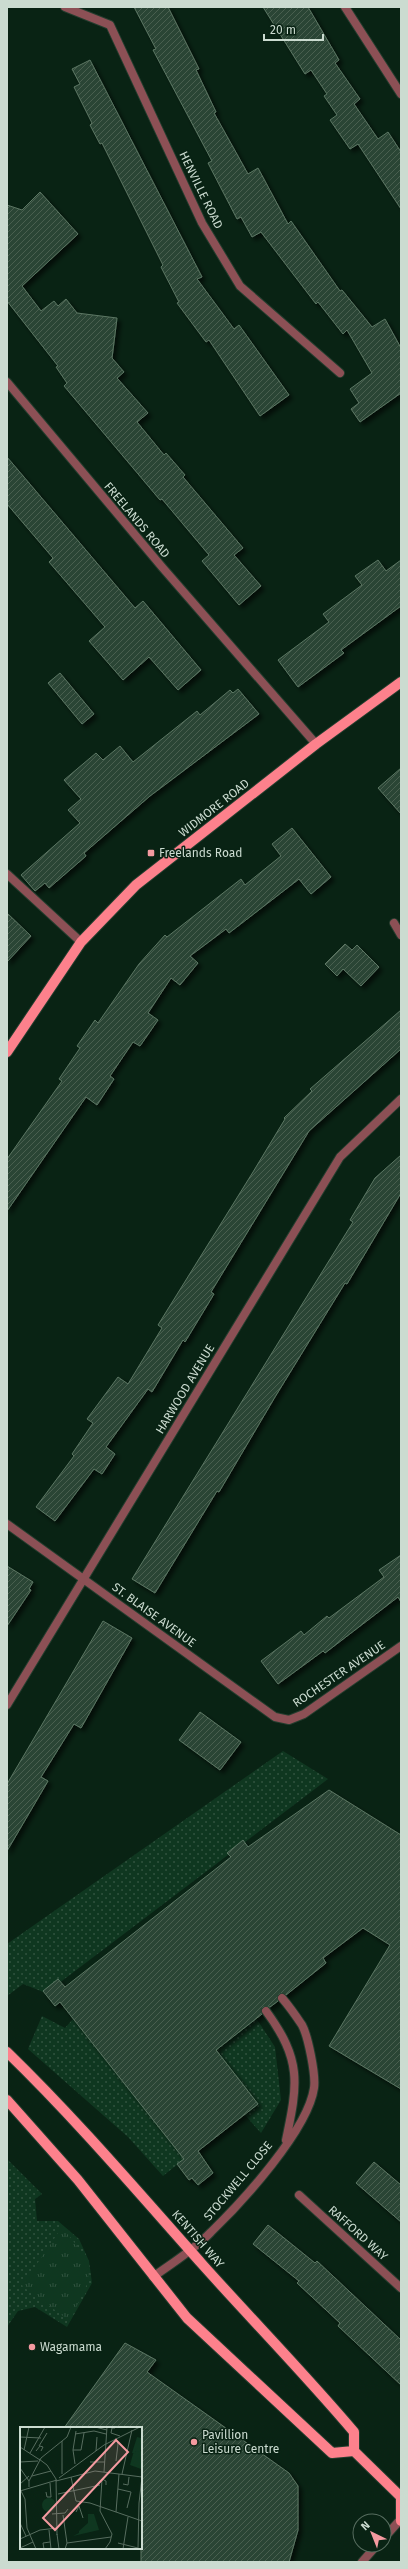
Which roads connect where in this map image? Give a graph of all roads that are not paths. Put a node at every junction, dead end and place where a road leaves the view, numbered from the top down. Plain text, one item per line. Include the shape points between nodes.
1 (65, 7) edge
2 (345, 7) edge
3 (401, 94) edge
4 (340, 373) dead end
5 (7, 382) edge
6 (401, 682) edge
7 (316, 744) junction
8 (7, 874) edge
9 (394, 923) dead end
10 (401, 935) edge
11 (81, 942) junction
12 (7, 1052) edge
13 (401, 1100) edge
14 (7, 1524) edge
15 (83, 1579) junction
16 (401, 1646) edge
17 (7, 1705) edge
18 (289, 1720) joint
19 (284, 2001) dead end
20 (266, 2011) dead end
21 (7, 2052) edge
22 (7, 2100) edge
23 (285, 2144) junction
24 (299, 2195) dead end
25 (190, 2251) junction
26 (152, 2277) junction
27 (401, 2288) edge
28 (354, 2450) junction
29 (401, 2497) edge
30 (401, 2521) edge
31 (392, 2530) edge
32 (370, 2553) edge
33 (362, 2562) edge

1 - 4 street, HENVILLE ROAD via 110,25 202,223 240,286
2 - 3 street
5 - 7 street, FREELANDS ROAD via 162,567
6 - 7 main road, WIDMORE ROAD
7 - 11 main road, WIDMORE ROAD via 136,885
8 - 11 street
9 - 10 street
11 - 12 main road, WIDMORE ROAD
13 - 15 street, HARWOOD AVENUE via 340,1157
14 - 15 street, ST. BLAISE AVENUE
15 - 17 street, HARWOOD AVENUE
15 - 18 street, ST. BLAISE AVENUE via 275,1717
16 - 18 street, ROCHESTER AVENUE via 304,1714
19 - 23 street, STOCKWELL CLOSE via 302,2026 314,2087 304,2117
20 - 23 street, STOCKWELL CLOSE via 285,2040 292,2060 296,2095
21 - 25 main road, KENTISH WAY via 105,2153
22 - 26 main road via 78,2180
23 - 25 street, STOCKWELL CLOSE via 211,2233
24 - 27 street, RAFFORD WAY
25 - 26 street, STOCKWELL CLOSE
25 - 28 main road, KENTISH WAY via 316,2387 354,2432
26 - 28 main road via 204,2334 332,2453
28 - 29 main road
29 - 30 main road
30 - 31 street
32 - 33 street

